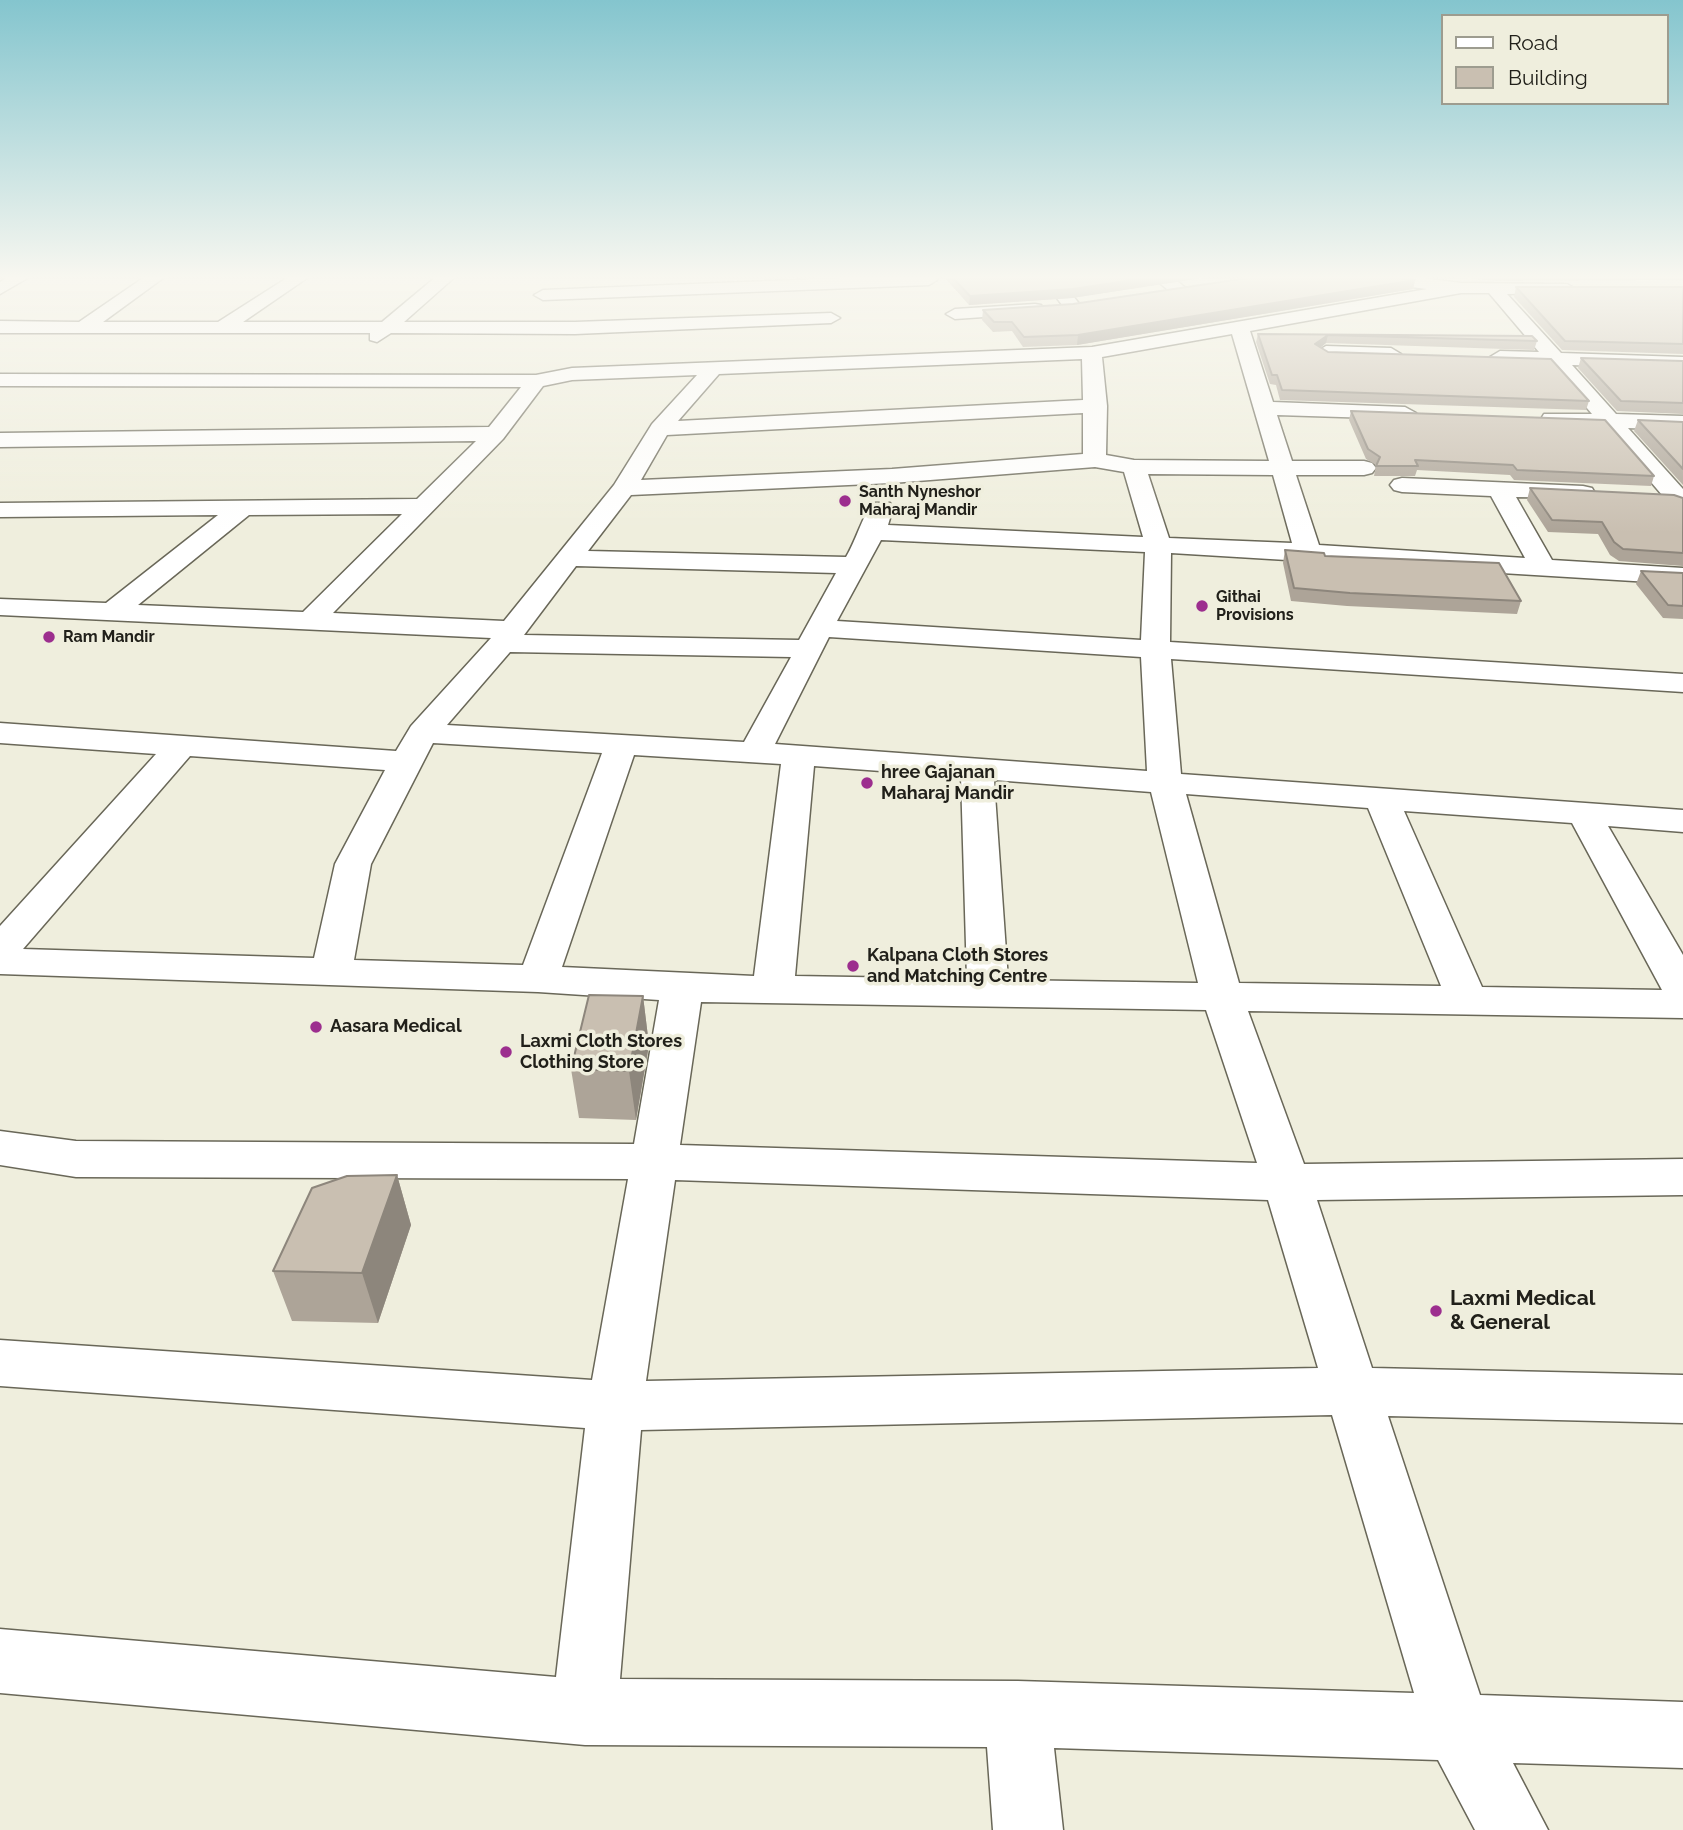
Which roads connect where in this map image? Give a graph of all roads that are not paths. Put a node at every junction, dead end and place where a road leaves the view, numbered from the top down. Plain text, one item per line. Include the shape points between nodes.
1 (573, 361) edge
2 (897, 361) edge
3 (1092, 361) edge
4 (1251, 361) edge
5 (1558, 361) edge
6 (1632, 361) edge
7 (348, 363) dead end
8 (852, 363) joint
9 (1683, 363) edge
10 (714, 368) junction
11 (572, 374) junction
12 (330, 379) junction
13 (0, 380) edge
14 (536, 381) junction
15 (1096, 406) junction
16 (1266, 408) junction
17 (1433, 414) edge
18 (1530, 418) edge
19 (1613, 421) junction
20 (1683, 424) edge
21 (660, 429) junction
22 (495, 434) junction
23 (0, 440) edge
24 (1115, 463) junction
25 (1284, 467) junction
26 (1364, 468) dead end
27 (892, 476) junction
28 (1402, 485) dead end
29 (624, 488) junction
30 (1499, 489) junction
31 (1609, 494) edge
32 (1650, 496) edge
33 (1681, 499) edge
34 (423, 506) junction
35 (243, 508) junction
36 (0, 510) edge
37 (873, 532) junction
38 (1158, 545) junction
39 (1308, 552) junction
40 (567, 558) junction
41 (854, 565) junction
42 (1543, 567) junction
43 (1683, 576) edge
44 (0, 607) edge
45 (112, 612) junction
46 (312, 619) junction
47 (506, 636) junction
48 (815, 639) junction
49 (1155, 650) junction
50 (1683, 683) edge
51 (3, 736) edge
52 (621, 745) junction
53 (181, 746) junction
54 (415, 748) junction
55 (754, 751) junction
56 (799, 755) junction
57 (977, 769) junction
58 (1165, 781) junction
59 (1382, 800) junction
60 (1584, 814) junction
61 (1683, 821) edge
62 (0, 950) edge
63 (0, 961) edge
64 (331, 972) junction
65 (538, 979) junction
66 (682, 988) junction
67 (773, 988) junction
68 (1683, 990) edge
69 (988, 995) junction
70 (1223, 997) junction
71 (1467, 999) junction
72 (1683, 1004) edge
73 (0, 1148) edge
74 (656, 1162) junction
75 (1683, 1177) edge
76 (1287, 1182) junction
77 (0, 1363) edge
78 (1351, 1391) junction
79 (1683, 1399) edge
80 (615, 1406) junction
81 (0, 1661) edge
82 (585, 1712) junction
83 (1018, 1714) junction
84 (1458, 1730) junction
85 (1683, 1735) edge
86 (1028, 1830) edge
87 (1513, 1830) edge

1 - 11 street
2 - 8 street
3 - 15 street
4 - 16 street
5 - 19 street
6 - 9 street
7 - 12 street
8 - 10 street
10 - 11 street
10 - 21 street
11 - 14 street
12 - 13 street
12 - 14 street
14 - 22 street
15 - 21 street
15 - 24 street
16 - 17 street
16 - 25 street
18 - 19 street
19 - 20 street
19 - 33 street
21 - 29 street
22 - 23 street
22 - 34 street
24 - 25 street
24 - 27 street
24 - 38 street
25 - 26 street
25 - 39 street
27 - 29 street
27 - 37 street
28 - 30 street
29 - 40 street
30 - 31 street
30 - 42 street
32 - 33 street
34 - 35 street
34 - 46 street
35 - 36 street
35 - 45 street
37 - 38 street
37 - 41 street
38 - 39 street
38 - 49 street
39 - 42 street
40 - 41 street
40 - 47 street
41 - 48 street
42 - 43 street
44 - 45 street
45 - 46 street
46 - 47 street
47 - 48 street
47 - 54 street
48 - 49 street
48 - 55 street
49 - 50 street
49 - 58 street
51 - 53 street
52 - 54 street
52 - 55 street
52 - 65 street
53 - 54 street
53 - 62 street
54 - 64 street via 353,864
55 - 56 street
56 - 57 street
56 - 67 street
57 - 58 street
57 - 69 street
58 - 59 street
58 - 70 street
59 - 60 street
59 - 71 street
60 - 61 street
60 - 68 street
63 - 64 street
64 - 65 street
65 - 66 street
66 - 67 street
66 - 74 street
67 - 69 street
69 - 70 street
70 - 71 street
70 - 76 street
71 - 72 street
73 - 74 street via 76,1159
74 - 76 street
74 - 80 street
75 - 76 street
76 - 78 street
77 - 80 street
78 - 79 street
78 - 80 street
78 - 84 street
80 - 82 street
81 - 82 street
82 - 83 street
83 - 84 street
83 - 86 street
84 - 85 street
84 - 87 street

